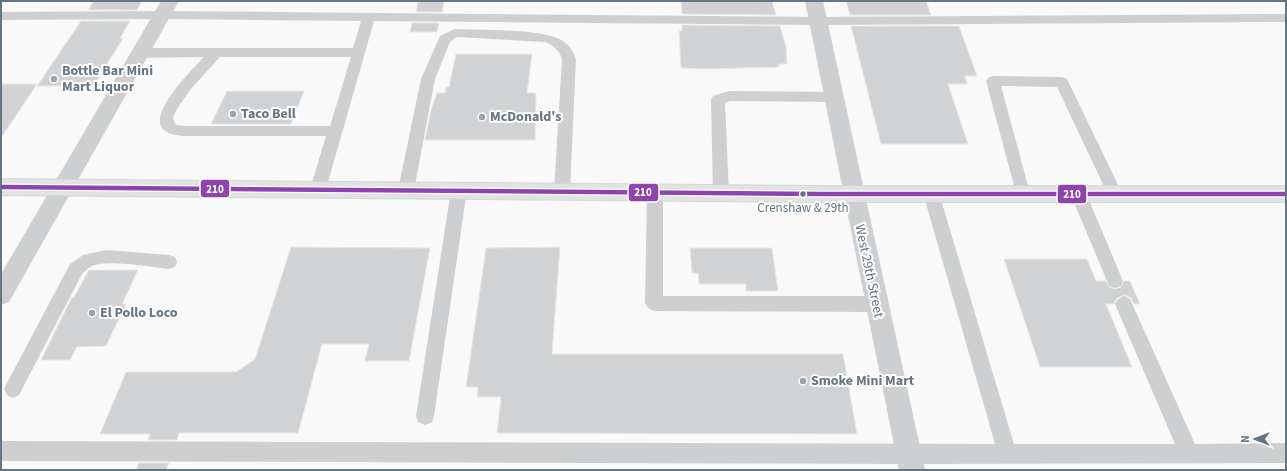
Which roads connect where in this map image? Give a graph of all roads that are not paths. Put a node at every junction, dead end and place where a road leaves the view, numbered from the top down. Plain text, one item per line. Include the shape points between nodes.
1 (166, 8) edge
2 (816, 11) edge
3 (1, 16) edge
4 (369, 17) junction
5 (1286, 18) edge
6 (359, 52) junction
7 (216, 53) junction
8 (140, 54) junction
9 (833, 96) junction
10 (335, 131) junction
11 (1, 187) edge
12 (64, 187) junction
13 (318, 189) junction
14 (406, 190) junction
15 (459, 190) junction
16 (562, 191) junction
17 (655, 192) junction
18 (721, 192) junction
19 (931, 193) junction
20 (1022, 193) junction
21 (1078, 193) junction
22 (1114, 193) junction
23 (853, 194) junction
24 (1286, 194) edge
25 (169, 262) dead end
26 (1115, 282) dead end
27 (1, 295) edge
28 (876, 304) junction
29 (1124, 304) dead end
30 (14, 389) dead end
31 (425, 416) dead end
32 (1, 451) edge
33 (1286, 453) edge
34 (1007, 454) junction
35 (1189, 454) junction
36 (910, 462) edge

1 - 3 lane
1 - 4 lane
1 - 8 street
2 - 4 lane
2 - 5 lane
2 - 9 street, West 29th Street
4 - 6 lane
6 - 7 lane
6 - 10 lane
7 - 8 lane
7 - 10 lane via 170,107 166,117 166,124 169,127 184,131
8 - 12 street
9 - 18 lane via 729,96 718,100
9 - 23 street, West 29th Street
10 - 13 lane
11 - 12 main road
12 - 13 main road
12 - 27 street
13 - 14 main road
14 - 15 main road
14 - 16 lane via 428,79 445,39 455,33 547,38 567,50 569,59
15 - 16 main road
15 - 31 lane
16 - 17 main road
17 - 18 main road
17 - 28 lane via 654,303
18 - 23 main road
19 - 20 main road
19 - 23 main road
19 - 34 lane
20 - 21 main road
20 - 22 lane via 993,81 1062,82
21 - 22 main road
21 - 26 lane
22 - 24 main road
23 - 28 street, West 29th Street
25 - 30 lane via 98,258 88,260 76,269
28 - 36 street, West 29th Street
29 - 35 lane
32 - 36 lane
33 - 35 lane
34 - 35 lane
34 - 36 lane

